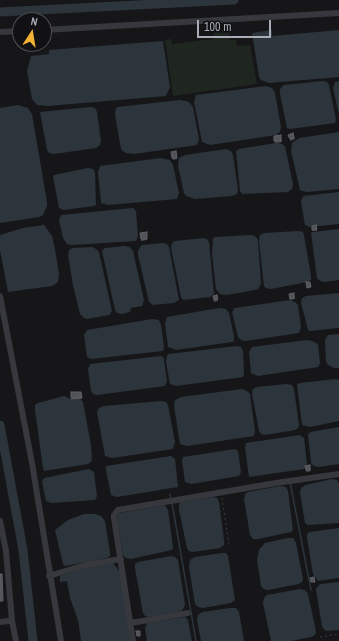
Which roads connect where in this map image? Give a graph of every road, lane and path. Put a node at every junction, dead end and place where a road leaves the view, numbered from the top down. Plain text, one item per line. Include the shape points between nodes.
1 (339, 13) edge
2 (52, 30) edge
3 (12, 31) edge
4 (0, 32) edge
5 (0, 296) edge
6 (339, 474) edge
7 (222, 492) junction
8 (0, 520) edge
9 (229, 545) dead end
10 (120, 559) junction
11 (49, 576) dead end
12 (188, 613) dead end
13 (9, 621) dead end
14 (0, 622) edge
15 (131, 623) junction
16 (339, 634) edge
17 (320, 637) dead end
18 (16, 641) edge
19 (61, 641) edge
20 (133, 641) edge

1 - 2 street
3 - 4 street
5 - 19 street via 32,463
6 - 7 street
7 - 9 path
7 - 10 street via 120,508 114,518
8 - 18 street
10 - 11 street via 85,565
10 - 15 street
12 - 15 street
13 - 14 street
15 - 20 street
16 - 17 path

